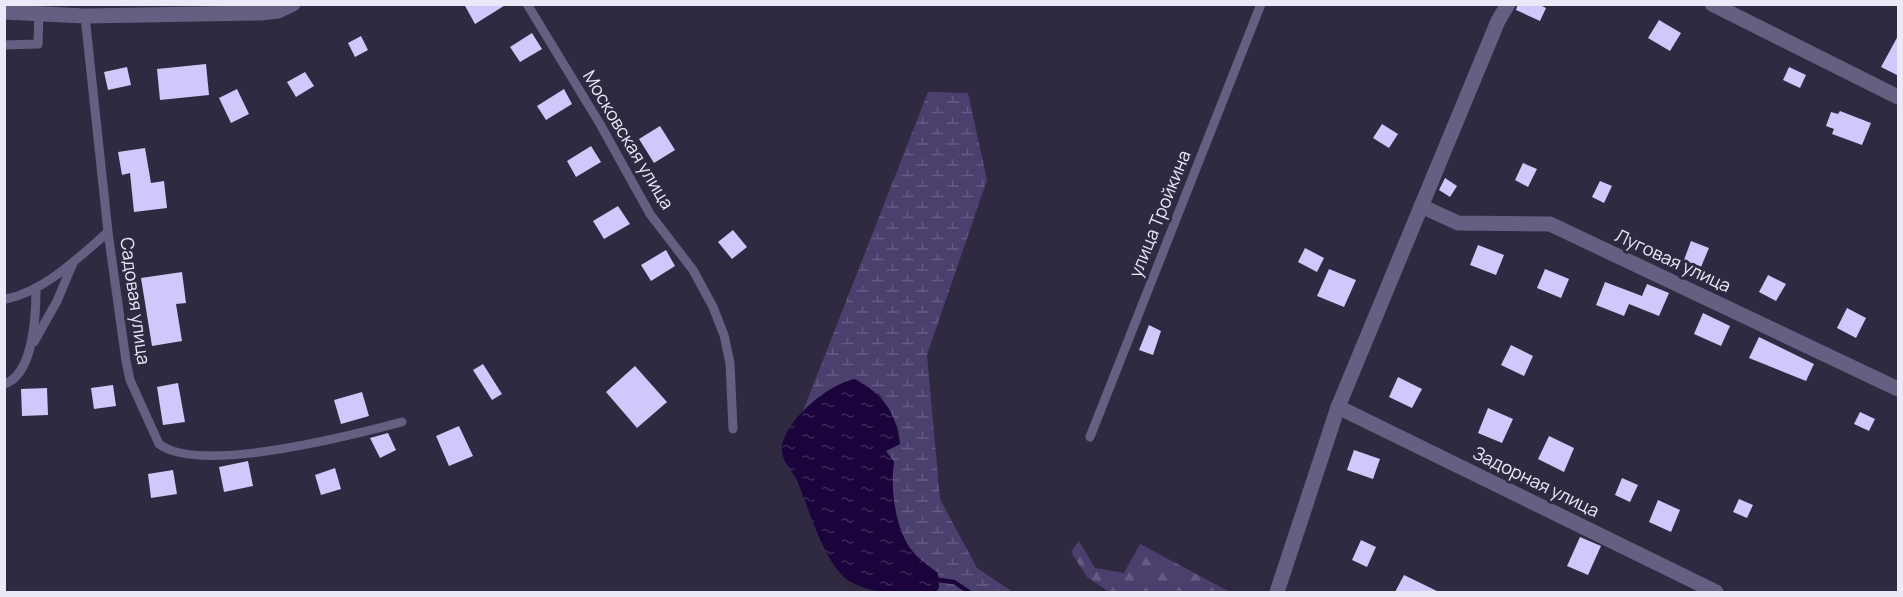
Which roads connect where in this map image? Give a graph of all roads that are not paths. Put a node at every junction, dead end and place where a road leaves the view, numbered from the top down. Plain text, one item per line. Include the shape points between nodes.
1 (293, 4) edge
2 (526, 4) edge
3 (1261, 4) edge
4 (1508, 4) edge
5 (1712, 4) edge
6 (4, 12) edge
7 (77, 12) edge
8 (39, 14) junction
9 (4, 45) edge
10 (1899, 97) edge
11 (1421, 206) junction
12 (108, 232) junction
13 (74, 261) junction
14 (36, 288) junction
15 (6, 299) edge
16 (30, 349) junction
17 (4, 384) edge
18 (1899, 390) edge
19 (1338, 407) junction
20 (402, 422) dead end
21 (733, 429) dead end
22 (1090, 436) dead end
23 (1277, 592) edge
24 (1716, 592) edge

1 - 7 street via 260,13
2 - 21 lane, Московская улица via 650,214 693,270 712,307 730,363
3 - 22 lane, улица Тройкина
4 - 11 street
5 - 10 street
6 - 8 street
7 - 8 street
7 - 12 lane, Садовая улица
8 - 9 lane via 38,44
11 - 18 street, Луговая улица via 1458,223 1550,224
11 - 19 street
12 - 13 lane
12 - 20 lane, Садовая улица via 130,380 159,444 167,450 193,455 242,453 310,444
13 - 14 lane
13 - 16 lane
14 - 15 lane
14 - 16 lane
16 - 17 lane via 17,375
19 - 23 street
19 - 24 street, Задорная улица

